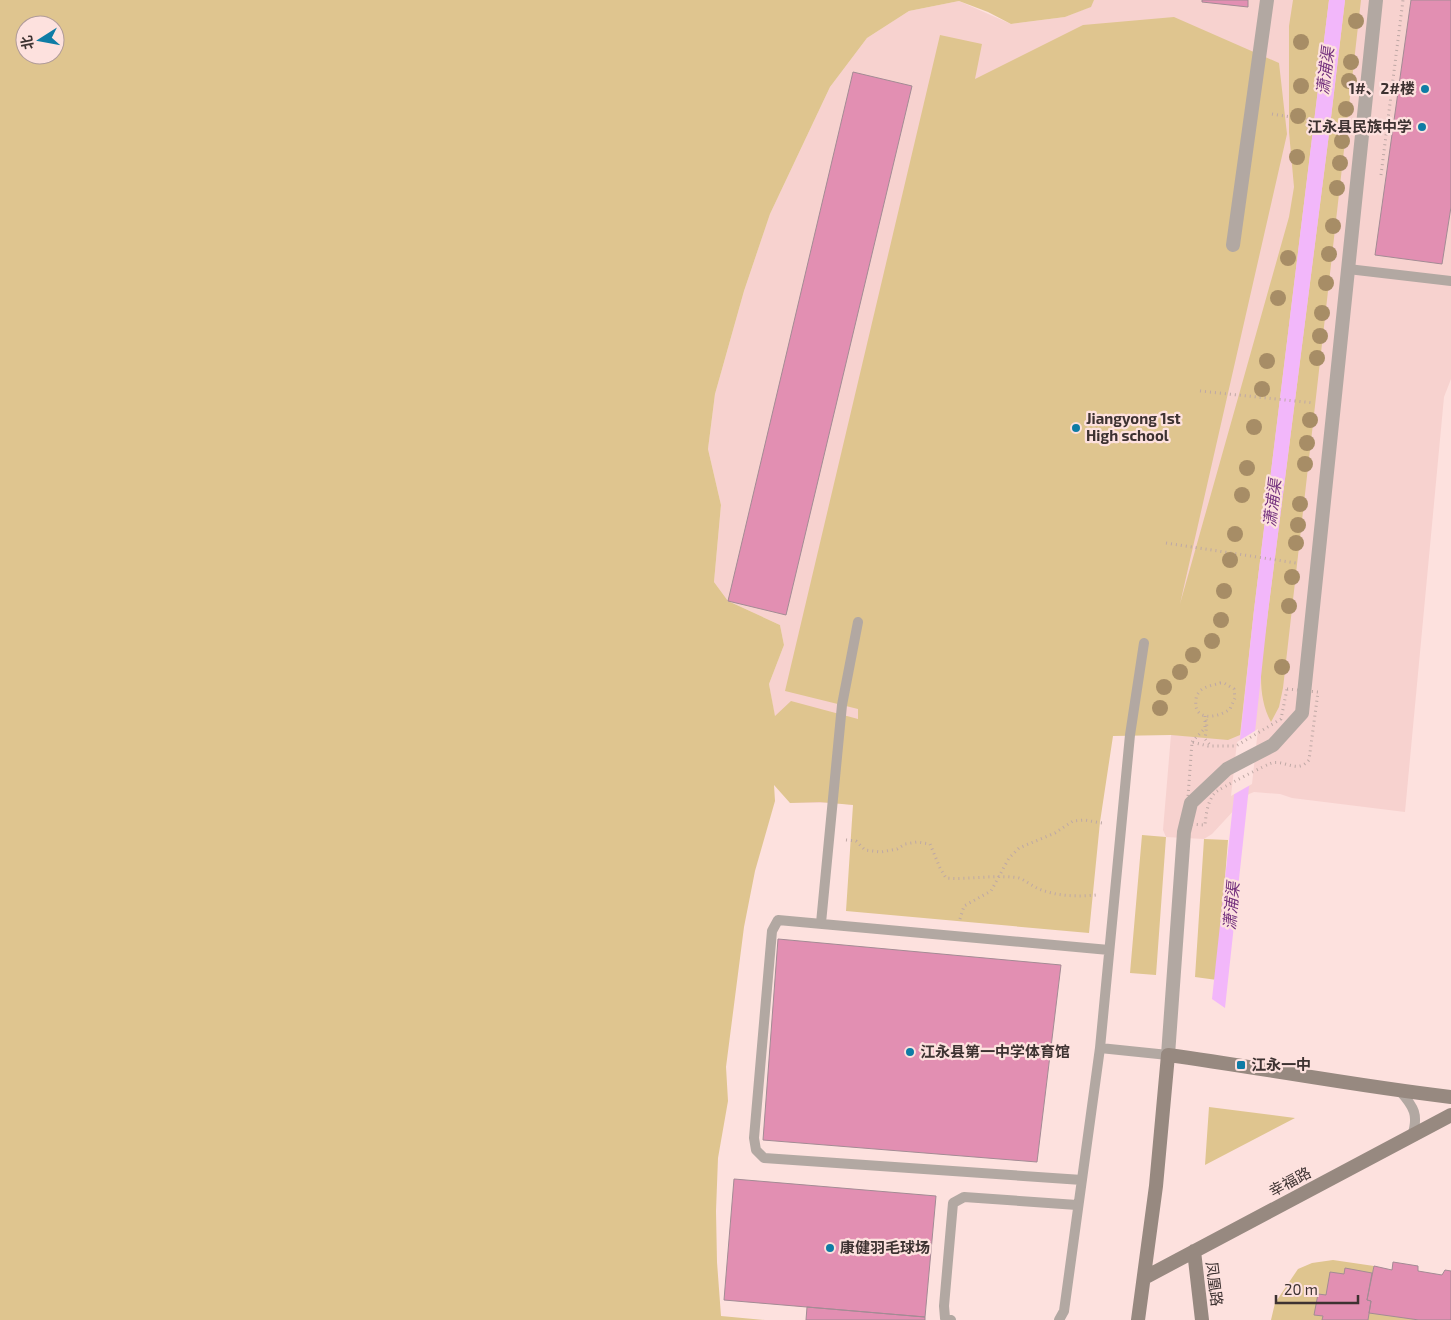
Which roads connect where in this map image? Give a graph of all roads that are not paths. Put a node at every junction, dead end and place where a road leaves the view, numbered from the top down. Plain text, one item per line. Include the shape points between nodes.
1 (1267, 0) edge
2 (1376, 0) edge
3 (1233, 245) dead end
4 (1348, 269) junction
5 (1451, 281) edge
6 (858, 622) dead end
7 (1144, 643) dead end
8 (821, 923) junction
9 (1109, 950) junction
10 (1100, 1048) junction
11 (1168, 1055) junction
12 (1400, 1091) junction
13 (1451, 1097) edge
14 (1451, 1116) edge
15 (1412, 1136) junction
16 (1082, 1180) junction
17 (1077, 1205) junction
18 (1194, 1252) junction
19 (1144, 1278) junction
20 (951, 1320) edge
21 (1059, 1320) edge
22 (1138, 1320) edge
23 (1202, 1320) edge

1 - 3 street
2 - 4 street
4 - 5 lane
4 - 11 street via 1302,713 1273,745 1228,769 1192,802 1184,832
6 - 8 lane via 842,705
7 - 9 lane via 1130,735
8 - 9 lane
8 - 16 lane via 778,920 772,931 754,1138 756,1150 764,1158
9 - 10 lane
10 - 11 lane
10 - 16 lane
11 - 12 main road
11 - 19 main road
12 - 13 main road
12 - 15 lane via 1416,1116
14 - 15 main road, 幸福路
15 - 18 main road, 幸福路
16 - 17 lane
17 - 20 lane via 964,1197 953,1203 944,1306 945,1318
17 - 21 lane via 1064,1311
18 - 19 main road, 幸福路
18 - 23 main road, 凤凰路
19 - 22 main road

